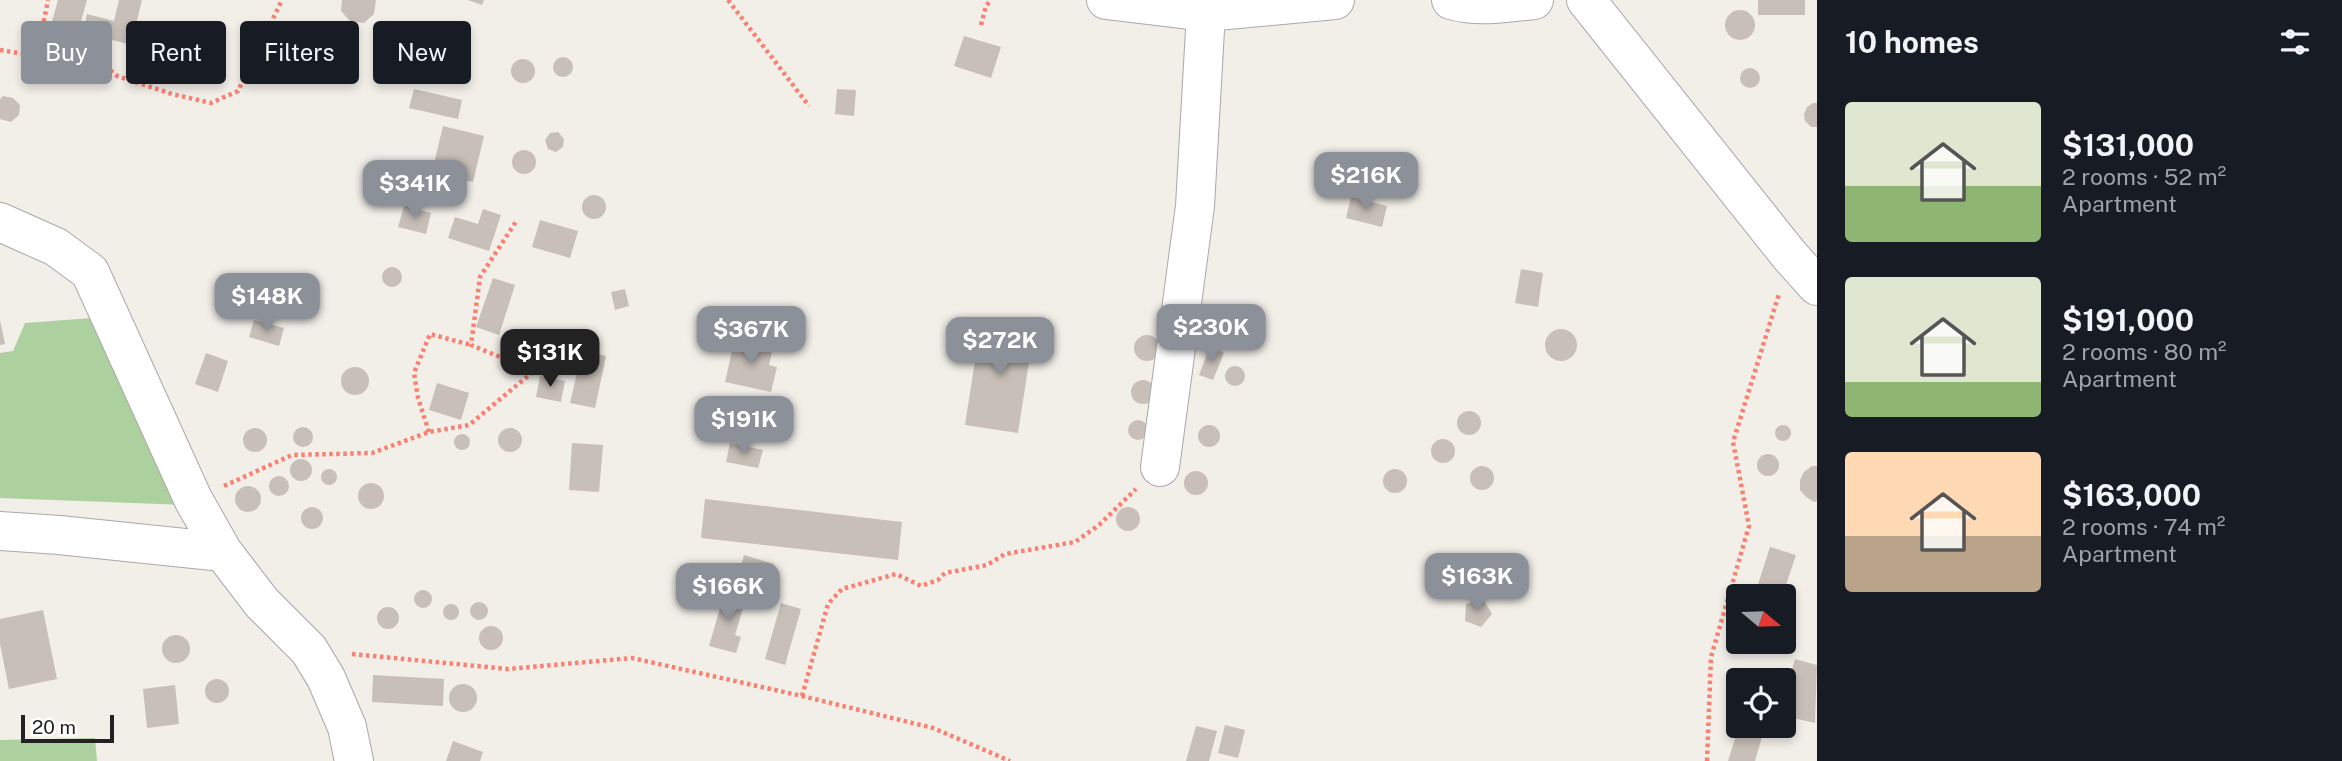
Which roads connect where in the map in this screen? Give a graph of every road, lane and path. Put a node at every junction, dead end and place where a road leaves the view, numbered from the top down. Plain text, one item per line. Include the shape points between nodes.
1 (48, 0) edge
2 (282, 0) edge
3 (727, 0) edge
4 (991, 0) edge
5 (1106, 0) edge
6 (1335, 0) edge
7 (1451, 0) edge
8 (1534, 0) edge
9 (1586, 0) edge
10 (1206, 12) junction
11 (44, 21) edge
12 (981, 25) dead end
13 (0, 50) edge
14 (21, 53) edge
15 (112, 72) edge
16 (809, 106) dead end
17 (517, 220) dead end
18 (0, 222) edge
19 (1790, 256) junction
20 (1817, 286) edge
21 (471, 345) junction
22 (429, 432) junction
23 (1160, 467) joint
24 (192, 499) junction
25 (0, 531) edge
26 (223, 552) junction
27 (309, 650) junction
28 (802, 695) junction
29 (354, 761) edge
30 (1010, 761) edge
31 (1707, 761) edge

1 - 11 path
2 - 15 path via 238,91 211,103
3 - 16 path
4 - 12 path
5 - 10 street
6 - 10 street
7 - 8 street via 1506,4
9 - 19 street
10 - 23 street via 1195,206
13 - 14 path
17 - 21 path via 480,277
18 - 24 street via 56,247 90,272
19 - 20 street
19 - 31 path via 1733,442 1749,526 1711,657
21 - 22 path via 430,334 414,373
21 - 22 path via 534,371 469,425
22 - 24 path via 372,453 292,455
23 - 28 path via 1099,525 1074,542 1004,554 987,565 945,573 921,586 896,574 842,589 828,604
24 - 26 street
25 - 26 street
26 - 27 street via 262,603
27 - 28 path via 508,669 632,659
27 - 29 street via 347,727
28 - 30 path via 933,728

